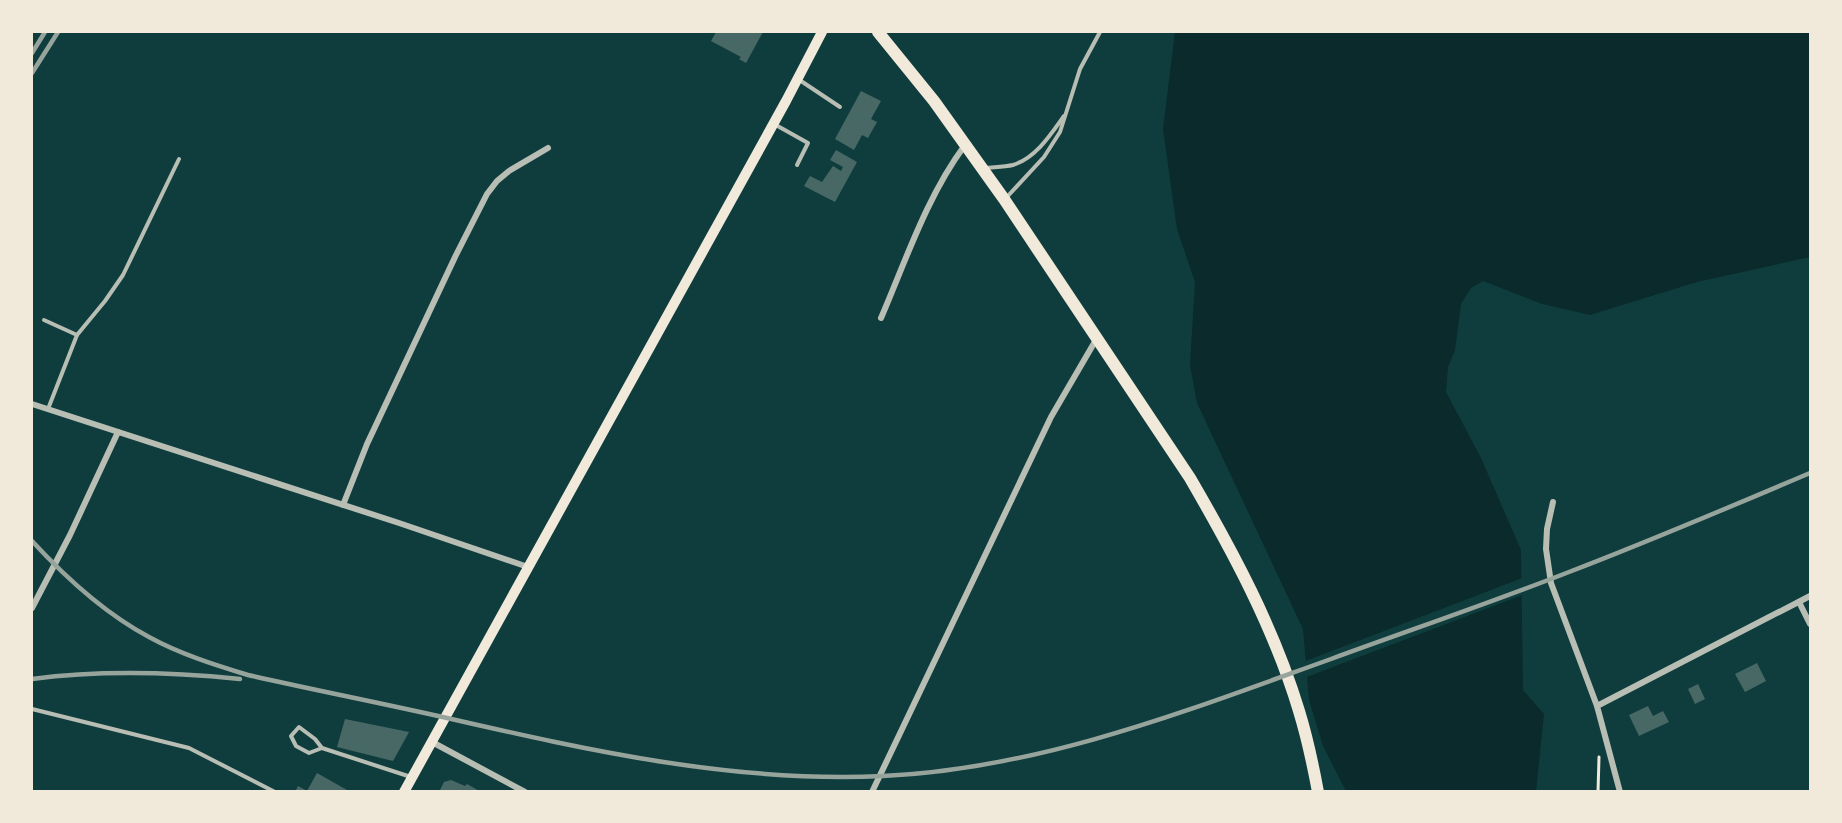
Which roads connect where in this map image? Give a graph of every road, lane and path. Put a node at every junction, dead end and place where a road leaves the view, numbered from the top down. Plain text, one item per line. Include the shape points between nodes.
1 (822, 32) edge
2 (878, 32) edge
3 (887, 32) edge
4 (1100, 32) edge
5 (890, 45) junction
6 (797, 79) junction
7 (840, 106) dead end
8 (1066, 113) junction
9 (773, 124) junction
10 (965, 144) junction
11 (548, 148) dead end
12 (179, 159) dead end
13 (796, 165) dead end
14 (982, 169) junction
15 (1005, 199) junction
16 (881, 318) dead end
17 (44, 320) dead end
18 (77, 334) junction
19 (1098, 337) junction
20 (32, 404) edge
21 (48, 409) junction
22 (118, 432) junction
23 (1553, 502) dead end
24 (343, 506) junction
25 (528, 567) junction
26 (1810, 596) edge
27 (1799, 602) junction
28 (32, 608) edge
29 (1810, 624) edge
30 (1597, 706) junction
31 (32, 709) edge
32 (432, 742) junction
33 (322, 748) junction
34 (1599, 756) dead end
35 (412, 777) junction
36 (521, 791) edge
37 (275, 792) edge
38 (404, 792) edge
39 (872, 792) edge
40 (1318, 792) edge
41 (1598, 792) edge
42 (1620, 792) edge

1 - 6 main road
2 - 5 highway
3 - 5 highway
4 - 8 lane via 1080,69
5 - 10 highway
6 - 7 lane
6 - 9 main road
8 - 14 lane via 1030,157 1013,165
8 - 15 lane via 1060,132 1044,157
9 - 13 lane via 808,143
9 - 25 main road
10 - 14 highway
10 - 16 street via 934,194
11 - 24 street via 509,171 487,194 367,444
12 - 18 lane via 123,275
14 - 15 highway
15 - 19 highway
17 - 18 lane
18 - 21 lane
19 - 39 street via 1051,417
19 - 40 highway via 1190,478 1249,585 1299,712
20 - 21 street
21 - 22 street
22 - 24 street
22 - 28 street
23 - 30 street via 1546,549 1551,583
24 - 25 street
25 - 32 main road
26 - 27 street
27 - 29 street
27 - 30 street
30 - 42 street
31 - 37 lane via 189,748
32 - 35 main road
32 - 36 street
33 - 33 lane via 299,727 291,736 296,746 309,753
33 - 35 lane
34 - 41 path
35 - 38 main road

